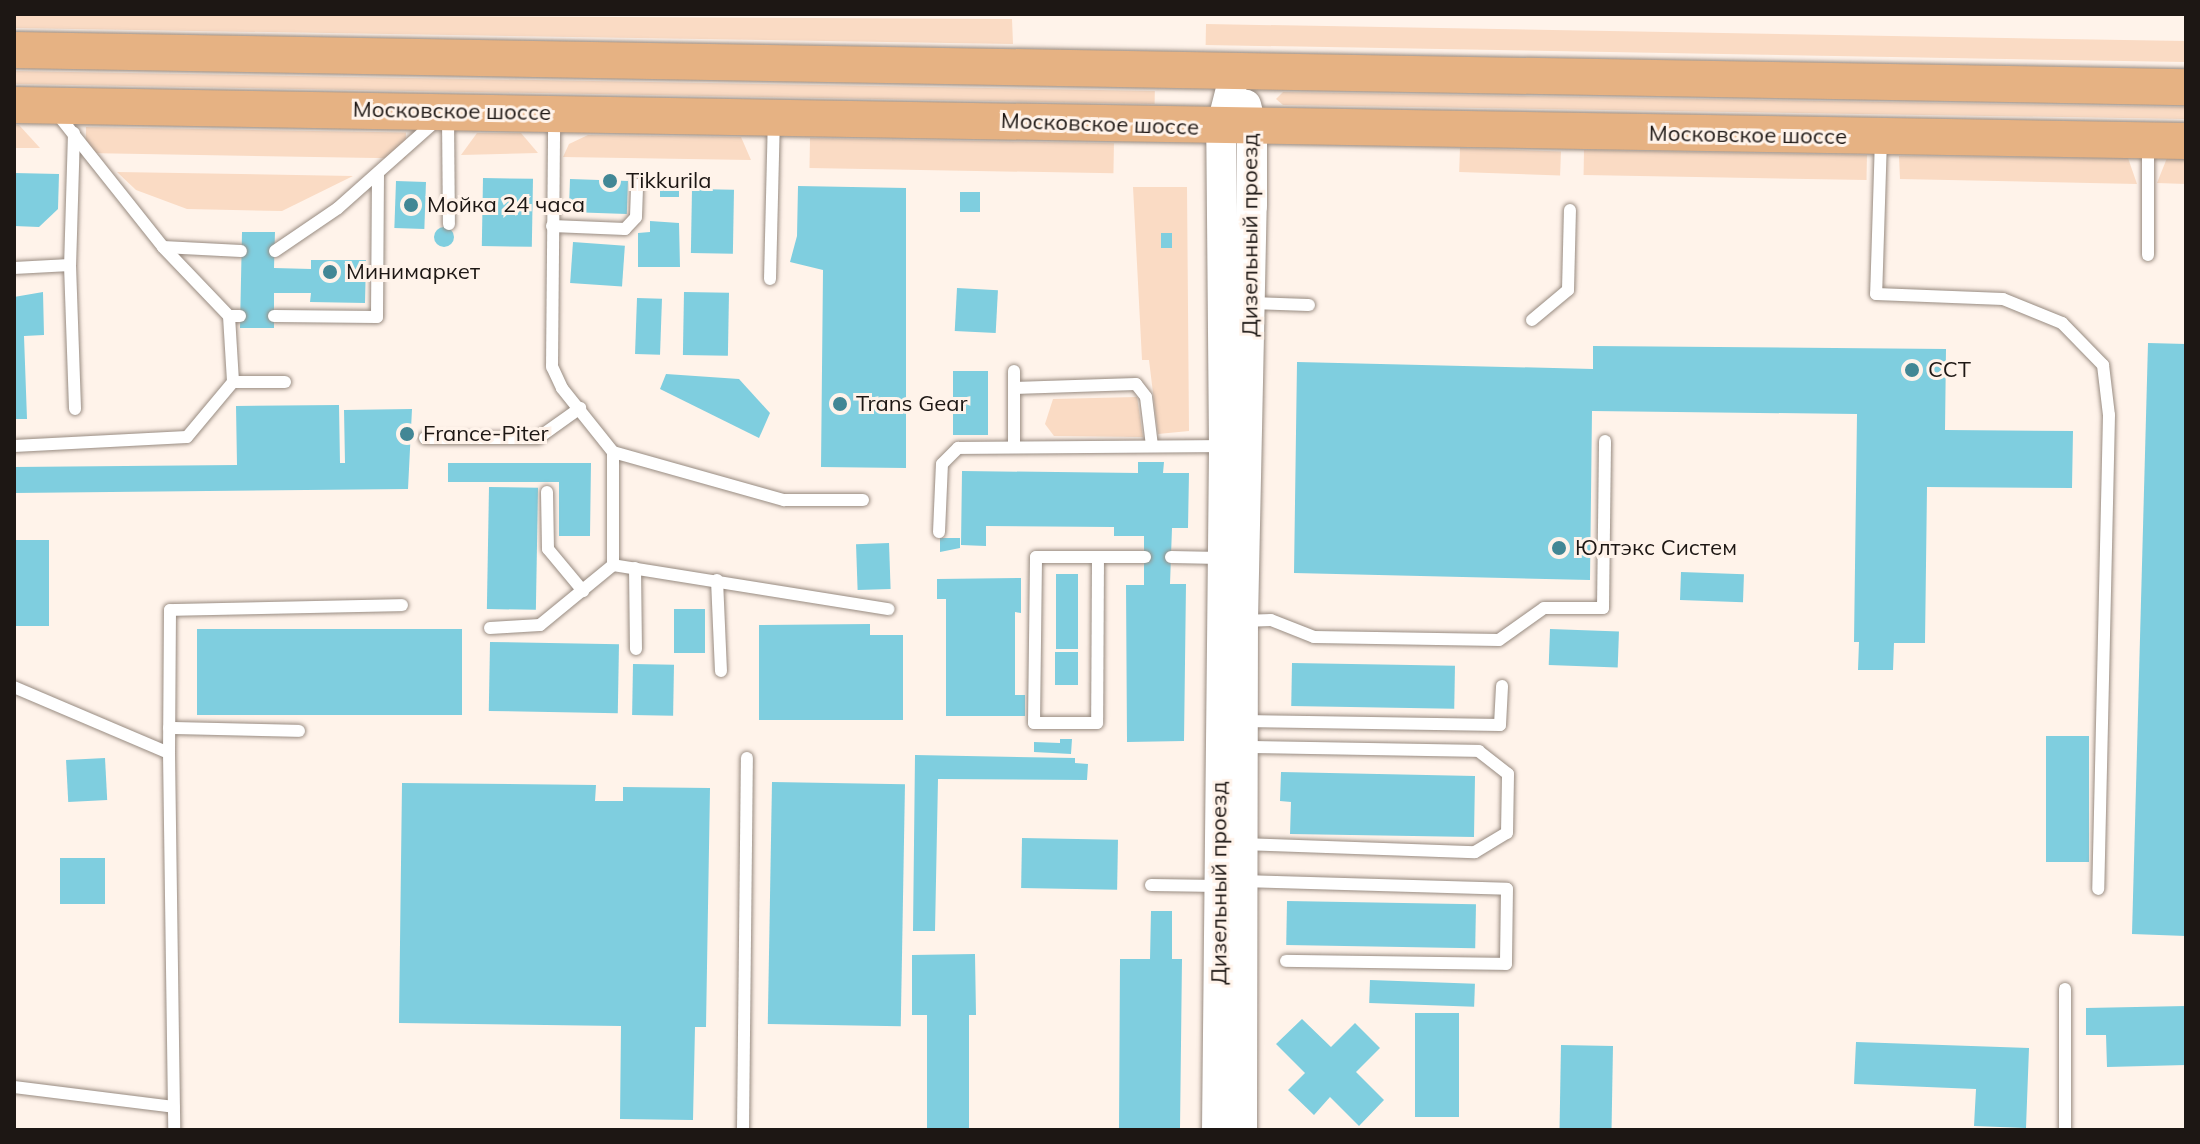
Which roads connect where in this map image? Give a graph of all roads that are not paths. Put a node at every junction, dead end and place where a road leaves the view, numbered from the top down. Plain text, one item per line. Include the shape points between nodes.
1 (14, 50) edge
2 (1236, 69) junction
3 (2186, 87) edge
4 (14, 105) edge
5 (51, 105) junction
6 (448, 110) junction
7 (554, 113) junction
8 (774, 117) junction
9 (1236, 128) junction
10 (74, 133) junction
11 (1881, 136) junction
12 (2148, 140) junction
13 (2186, 141) edge
14 (378, 175) junction
15 (637, 185) dead end
16 (1570, 210) dead end
17 (449, 224) dead end
18 (552, 226) junction
19 (163, 247) junction
20 (241, 251) dead end
21 (275, 251) dead end
22 (2148, 255) dead end
23 (70, 265) junction
24 (14, 268) edge
25 (770, 279) dead end
26 (1251, 303) junction
27 (1309, 305) dead end
28 (274, 316) dead end
29 (1532, 320) dead end
30 (1014, 371) dead end
31 (233, 382) junction
32 (285, 382) dead end
33 (1014, 388) junction
34 (580, 408) junction
35 (75, 409) dead end
36 (425, 438) dead end
37 (1605, 441) dead end
38 (14, 446) edge
39 (1014, 446) junction
40 (1152, 446) junction
41 (1224, 446) junction
42 (613, 452) junction
43 (547, 492) dead end
44 (863, 500) dead end
45 (939, 532) dead end
46 (1098, 557) junction
47 (1145, 557) dead end
48 (1171, 557) dead end
49 (1221, 558) junction
50 (613, 565) junction
51 (635, 568) junction
52 (717, 580) junction
53 (583, 591) junction
54 (402, 605) dead end
55 (889, 609) dead end
56 (1243, 621) junction
57 (490, 628) dead end
58 (636, 649) dead end
59 (721, 671) dead end
60 (1502, 686) dead end
61 (14, 687) edge
62 (169, 728) junction
63 (299, 731) dead end
64 (1243, 734) junction
65 (169, 753) junction
66 (747, 758) dead end
67 (1242, 844) junction
68 (1230, 883) junction
69 (1151, 885) dead end
70 (2098, 889) dead end
71 (1286, 961) dead end
72 (2065, 989) dead end
73 (14, 1087) edge
74 (174, 1107) junction
75 (174, 1130) edge
76 (743, 1130) edge
77 (1217, 1130) edge
78 (1242, 1130) edge
79 (2065, 1130) edge

1 - 2 main road
2 - 3 main road
2 - 9 street, Дизельный проезд
4 - 5 main road, Московское шоссе
5 - 6 main road, Московское шоссе
5 - 10 lane
6 - 7 main road, Московское шоссе
6 - 14 lane
6 - 17 lane
7 - 8 main road, Московское шоссе
7 - 18 lane
8 - 9 main road, Московское шоссе
8 - 25 lane
9 - 11 main road, Московское шоссе
9 - 26 street, Дизельный проезд
9 - 41 street, Дизельный проезд
10 - 19 lane
10 - 23 lane
11 - 12 main road, Московское шоссе
11 - 70 lane via 1876,294 2003,299 2062,323 2103,365 2109,415
12 - 13 main road, Московское шоссе
12 - 22 lane
14 - 21 lane
14 - 28 lane via 377,317
15 - 18 lane via 636,217 625,229
16 - 29 lane via 1568,290
18 - 34 lane via 552,367
19 - 20 lane
19 - 31 lane via 235,316
23 - 24 lane
23 - 35 lane
26 - 27 lane
26 - 56 street, Дизельный проезд
30 - 33 lane
31 - 32 lane
31 - 38 lane via 187,437
33 - 39 lane
33 - 40 lane via 1136,384 1146,397
34 - 36 lane via 538,438
34 - 42 lane
37 - 56 lane via 1603,608 1544,608 1499,640 1314,637 1271,620
39 - 40 lane
39 - 45 lane via 972,446 948,455 940,475
40 - 41 lane
41 - 49 street, Дизельный проезд
42 - 44 lane via 784,500
42 - 50 lane
43 - 53 lane via 548,549
46 - 46 lane via 1036,557 1034,723 1097,723
46 - 47 lane
48 - 49 lane
49 - 68 street, Дизельный проезд
50 - 51 lane
50 - 53 lane
51 - 52 lane
51 - 58 lane
52 - 55 lane
52 - 59 lane
53 - 57 lane via 540,625
54 - 62 lane via 170,610
56 - 64 street, Дизельный проезд
60 - 64 lane via 1500,725
61 - 65 lane
62 - 63 lane
62 - 65 lane
64 - 67 street, Дизельный проезд
64 - 67 lane via 1479,751 1508,774 1507,833 1475,852
65 - 74 lane
66 - 76 lane
67 - 68 street, Дизельный проезд
68 - 69 lane
68 - 71 lane via 1507,889 1506,964
68 - 77 street, Дизельный проезд
68 - 78 street, Дизельный проезд
72 - 79 lane
73 - 74 lane
74 - 75 lane

